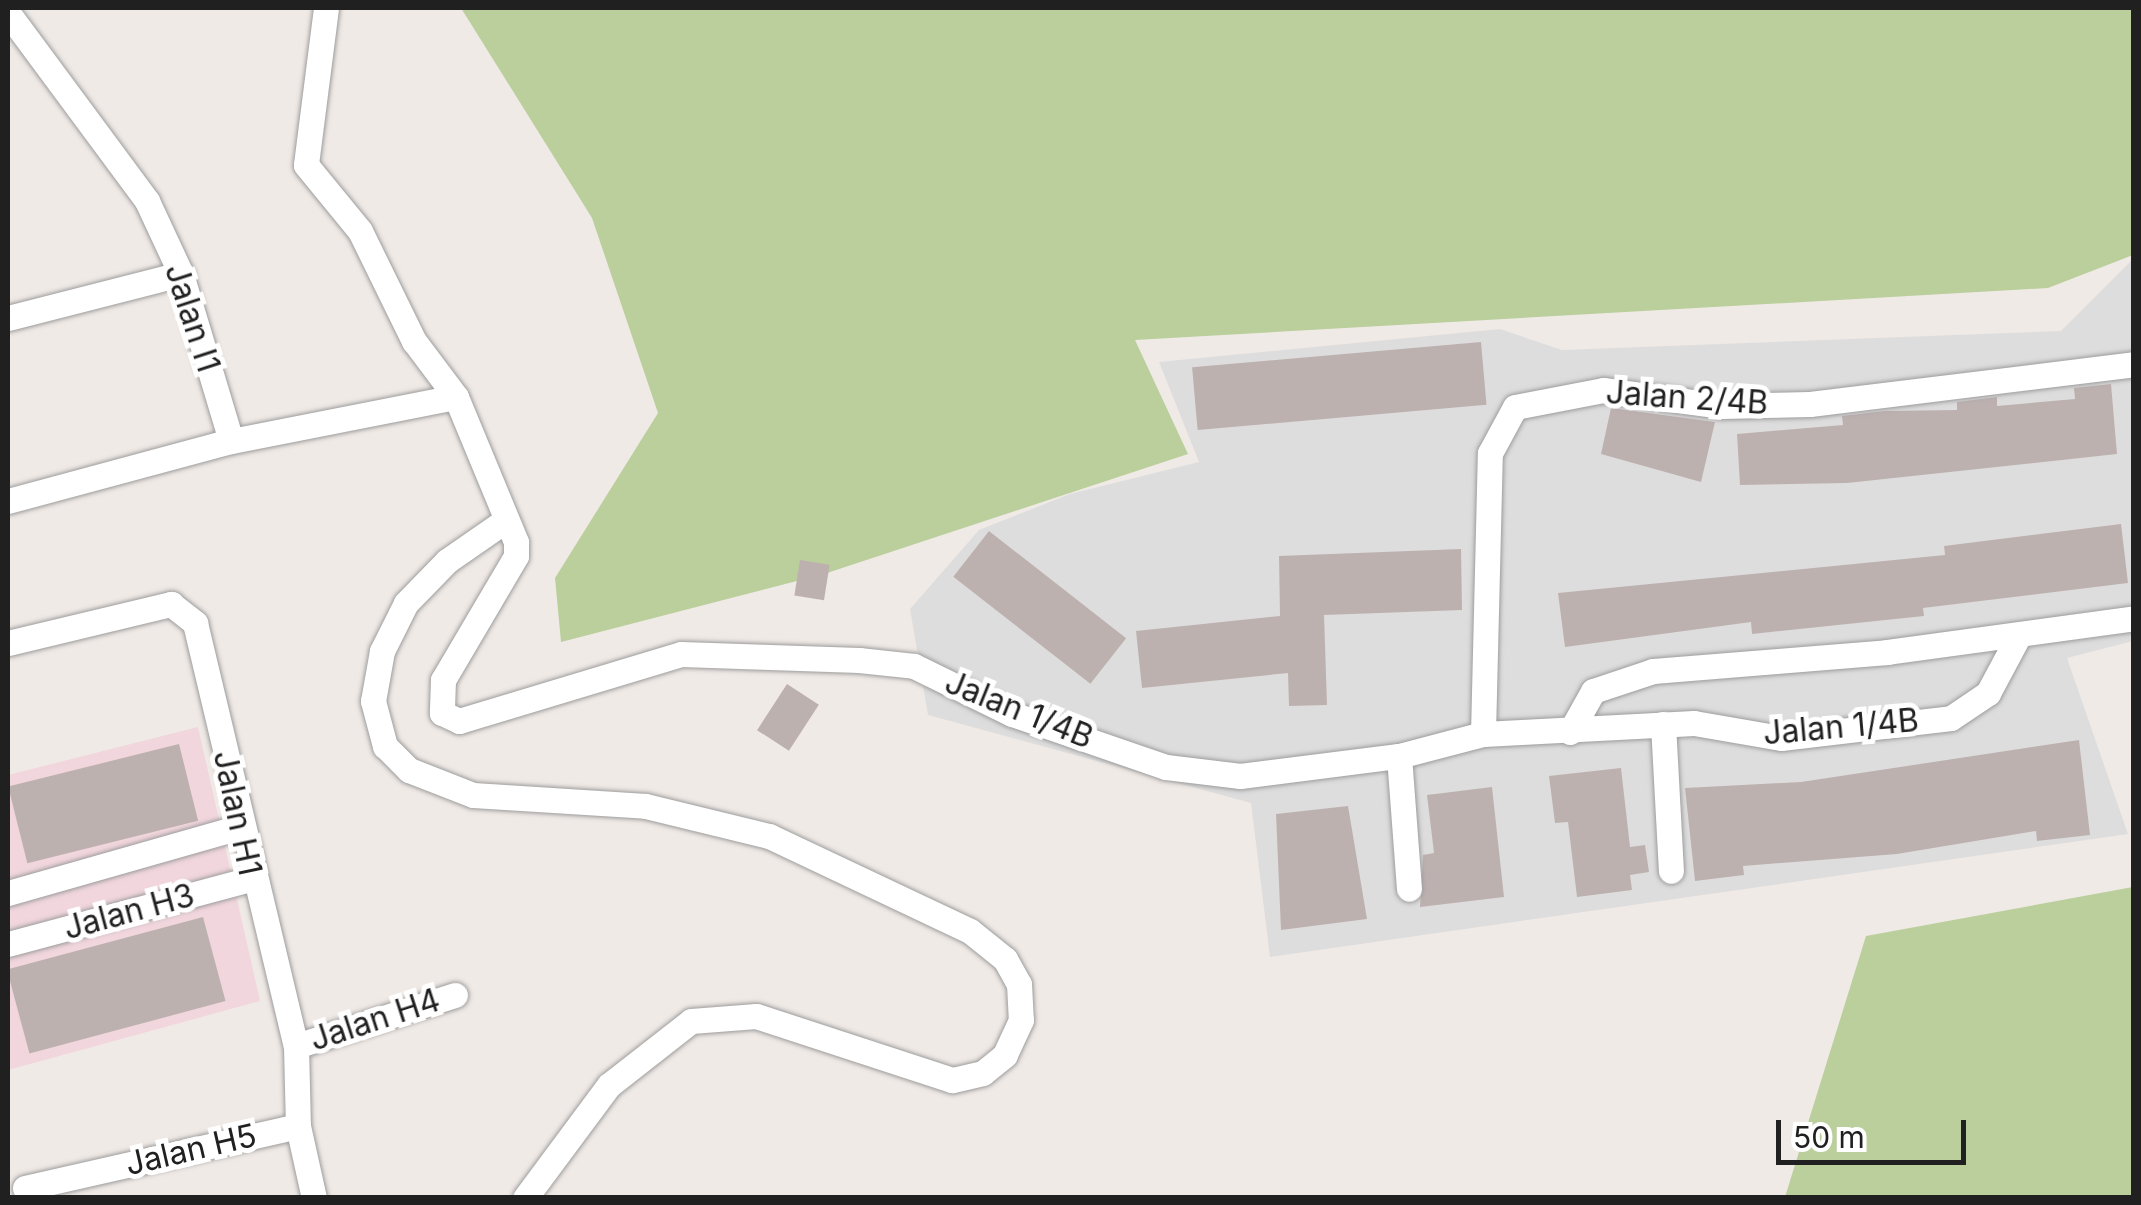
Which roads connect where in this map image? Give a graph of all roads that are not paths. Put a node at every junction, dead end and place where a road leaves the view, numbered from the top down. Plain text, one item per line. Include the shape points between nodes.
1 (326, 8) edge
2 (9, 17) edge
3 (181, 274) junction
4 (8, 318) edge
5 (2134, 364) edge
6 (456, 397) junction
7 (231, 441) junction
8 (8, 501) edge
9 (506, 520) junction
10 (2134, 618) edge
11 (2019, 636) junction
12 (8, 643) edge
13 (1662, 724) junction
14 (1570, 732) junction
15 (1482, 734) junction
16 (1399, 756) junction
17 (240, 827) junction
18 (1672, 871) dead end
19 (250, 879) junction
20 (1409, 889) dead end
21 (8, 893) edge
22 (8, 944) edge
23 (455, 995) dead end
24 (296, 1046) junction
25 (298, 1126) junction
26 (25, 1188) dead end
27 (314, 1198) edge
28 (525, 1198) edge

1 - 6 street, Jalan 1/4B via 306,165 360,230 414,341
2 - 3 street, Jalan I1 via 148,200
3 - 4 street
3 - 7 street, Jalan I1
5 - 15 street, Jalan 2/4B via 1810,404 1721,406 1603,390 1515,407 1490,453
6 - 7 street
6 - 9 street, Jalan 1/4B
7 - 8 street
9 - 16 street, Jalan 1/4B via 516,556 438,697 442,713 460,721 482,720 681,654 743,654 914,666 1012,714 1166,768 1240,776
9 - 28 street via 420,589 382,651 373,701 384,746 409,770 473,795 552,794 646,806 769,836 970,931 1005,959 1019,984 1021,1020 1005,1055 983,1073 952,1080 756,1016 691,1022 609,1085
10 - 11 street
11 - 13 street, Jalan 1/4B via 1988,692 1951,718 1780,738
11 - 14 street via 1653,671 1593,691
12 - 17 street, Jalan H1 via 170,604 196,623
13 - 14 street, Jalan 1/4B
13 - 18 street
14 - 15 street, Jalan 1/4B
15 - 16 street, Jalan 1/4B
16 - 20 street
17 - 19 street, Jalan H1
17 - 21 street, Jalan H3
19 - 22 street, Jalan H3
19 - 24 street, Jalan H1
23 - 24 street, Jalan H4
24 - 25 street, Jalan H1
25 - 26 street, Jalan H5
25 - 27 street, Jalan H1

